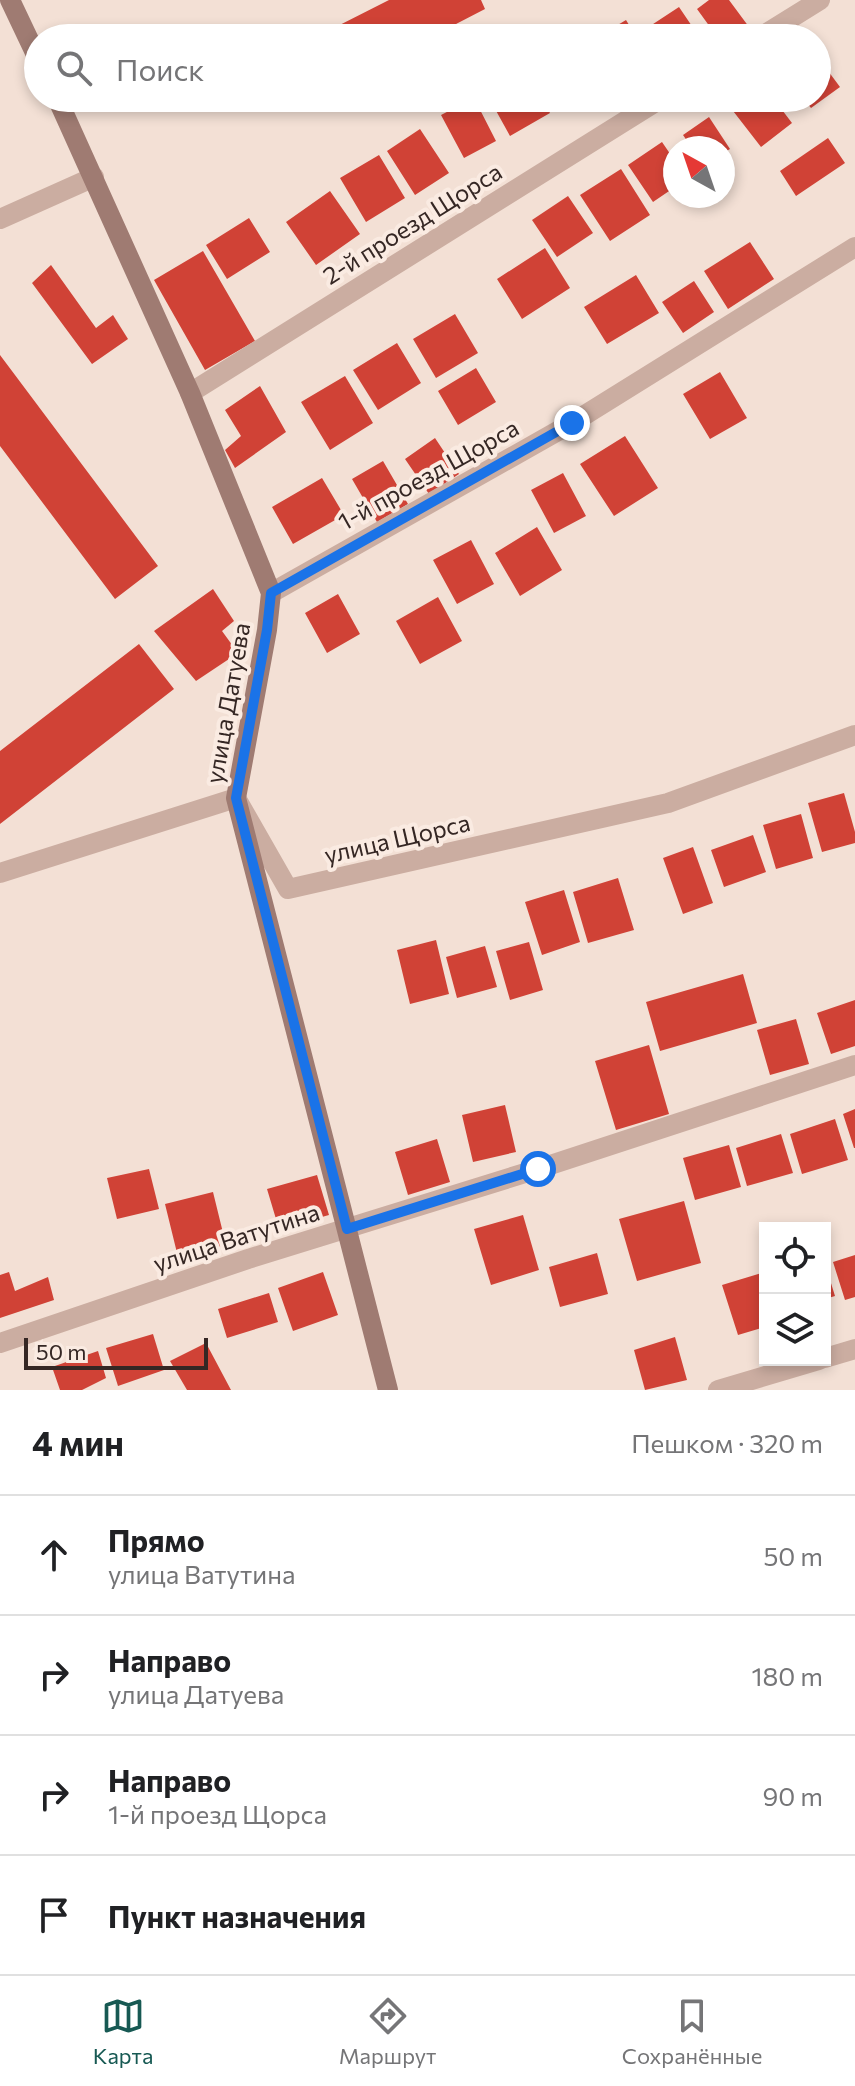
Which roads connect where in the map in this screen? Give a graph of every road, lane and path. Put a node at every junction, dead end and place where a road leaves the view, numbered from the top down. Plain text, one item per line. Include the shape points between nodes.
1 (10, 0) edge
2 (820, 0) edge
3 (781, 24) edge
4 (24, 30) edge
5 (64, 112) edge
6 (640, 112) edge
7 (94, 177) junction
8 (0, 219) edge
9 (855, 247) edge
10 (190, 393) junction
11 (271, 593) junction
12 (855, 735) edge
13 (236, 798) junction
14 (0, 873) edge
15 (855, 1065) edge
16 (347, 1229) junction
17 (0, 1343) edge
18 (855, 1349) edge
19 (831, 1356) edge
20 (799, 1366) edge
21 (388, 1390) edge
22 (718, 1390) edge

1 - 4 street
2 - 3 street
5 - 7 street, улица Датуева
6 - 10 street, 2-й проезд Щорса
7 - 8 street
7 - 10 street, улица Датуева
9 - 11 street, 1-й проезд Щорса via 572,423
10 - 11 street, улица Датуева
11 - 13 street, улица Датуева
12 - 13 street, улица Щорса via 668,803 288,889
13 - 14 street
13 - 16 street, улица Датуева
15 - 16 street, улица Ватутина
16 - 17 street, улица Ватутина
16 - 21 street, улица Датуева
18 - 19 street
20 - 22 street

